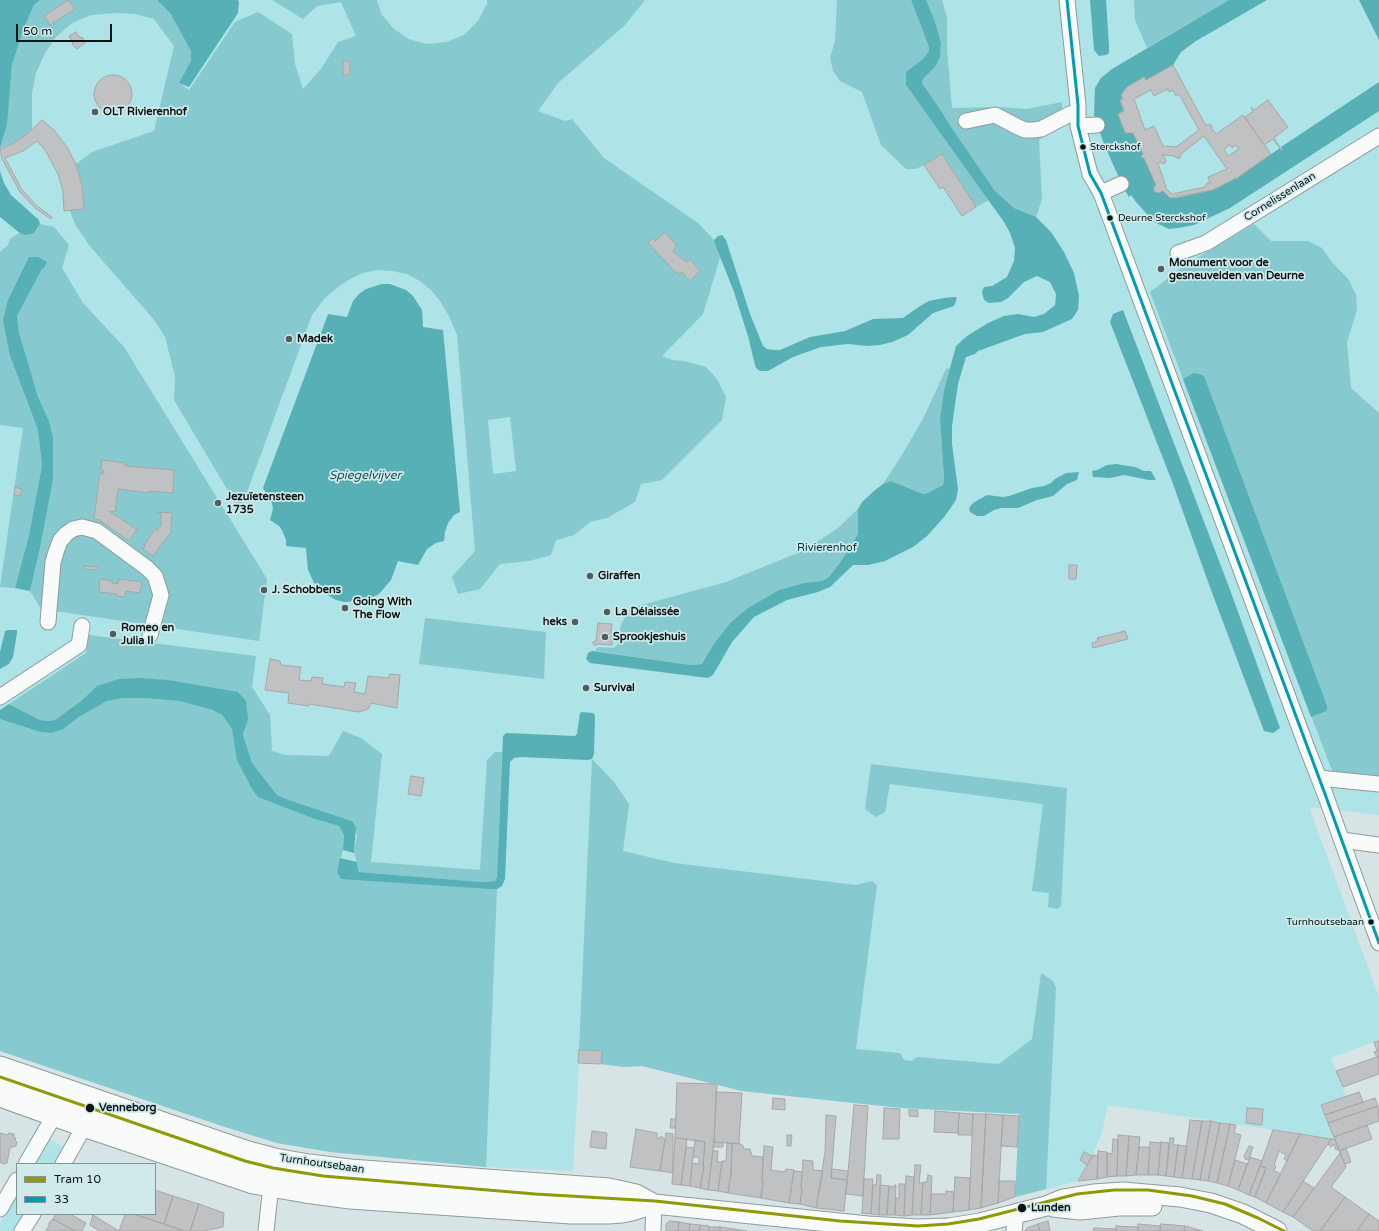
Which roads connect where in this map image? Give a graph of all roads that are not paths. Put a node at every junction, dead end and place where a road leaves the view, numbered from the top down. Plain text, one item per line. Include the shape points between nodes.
1 (1067, 0) edge
2 (1078, 119) junction
3 (966, 121) dead end
4 (1097, 125) dead end
5 (1379, 136) edge
6 (1121, 184) dead end
7 (1101, 193) junction
8 (1178, 252) dead end
9 (48, 622) dead end
10 (82, 626) dead end
11 (150, 635) dead end
12 (0, 697) edge
13 (1319, 778) junction
14 (1379, 784) edge
15 (1342, 840) junction
16 (1379, 845) edge
17 (1379, 943) edge
18 (0, 1066) edge
19 (0, 1081) edge
20 (0, 1097) edge
21 (54, 1116) junction
22 (84, 1127) junction
23 (27, 1163) edge
24 (64, 1163) edge
25 (273, 1172) junction
26 (16, 1182) edge
27 (654, 1204) junction
28 (1046, 1206) junction
29 (0, 1209) edge
30 (32, 1215) edge
31 (1015, 1223) edge
32 (22, 1231) edge
33 (266, 1231) edge
34 (653, 1231) edge
35 (1252, 1231) edge
36 (1277, 1231) edge

1 - 2 street
2 - 3 street via 1070,114 1041,129 1033,130 1025,130 995,115
2 - 4 street
2 - 7 street via 1090,174
5 - 8 street, Cornelissenlaan via 1206,243
6 - 7 street
7 - 13 street
9 - 11 street via 53,562 60,541 73,529 82,527 97,531 155,576 161,595
10 - 12 street via 79,644
13 - 14 street
13 - 15 street
15 - 16 street
15 - 17 street
18 - 25 main road, Turnhoutsebaan via 248,1151
19 - 25 street, Turnhoutsebaan via 173,1141
20 - 21 main road, Turnhoutsebaan
21 - 22 main road, Turnhoutsebaan
21 - 23 street
22 - 24 street
22 - 25 main road, Turnhoutsebaan via 233,1177
25 - 27 main road, Turnhoutsebaan via 309,1164 609,1188 636,1194
25 - 27 main road, Turnhoutsebaan via 305,1193 350,1199 571,1214 622,1213
25 - 33 street
26 - 29 street
27 - 31 main road, Turnhoutsebaan via 918,1229
27 - 34 street
28 - 31 main road, Turnhoutsebaan
28 - 35 main road, Turnhoutsebaan via 1070,1210 1136,1206 1172,1207 1219,1217
28 - 36 main road, Turnhoutsebaan via 1063,1199 1099,1194 1123,1192 1164,1195 1224,1207
30 - 32 street

